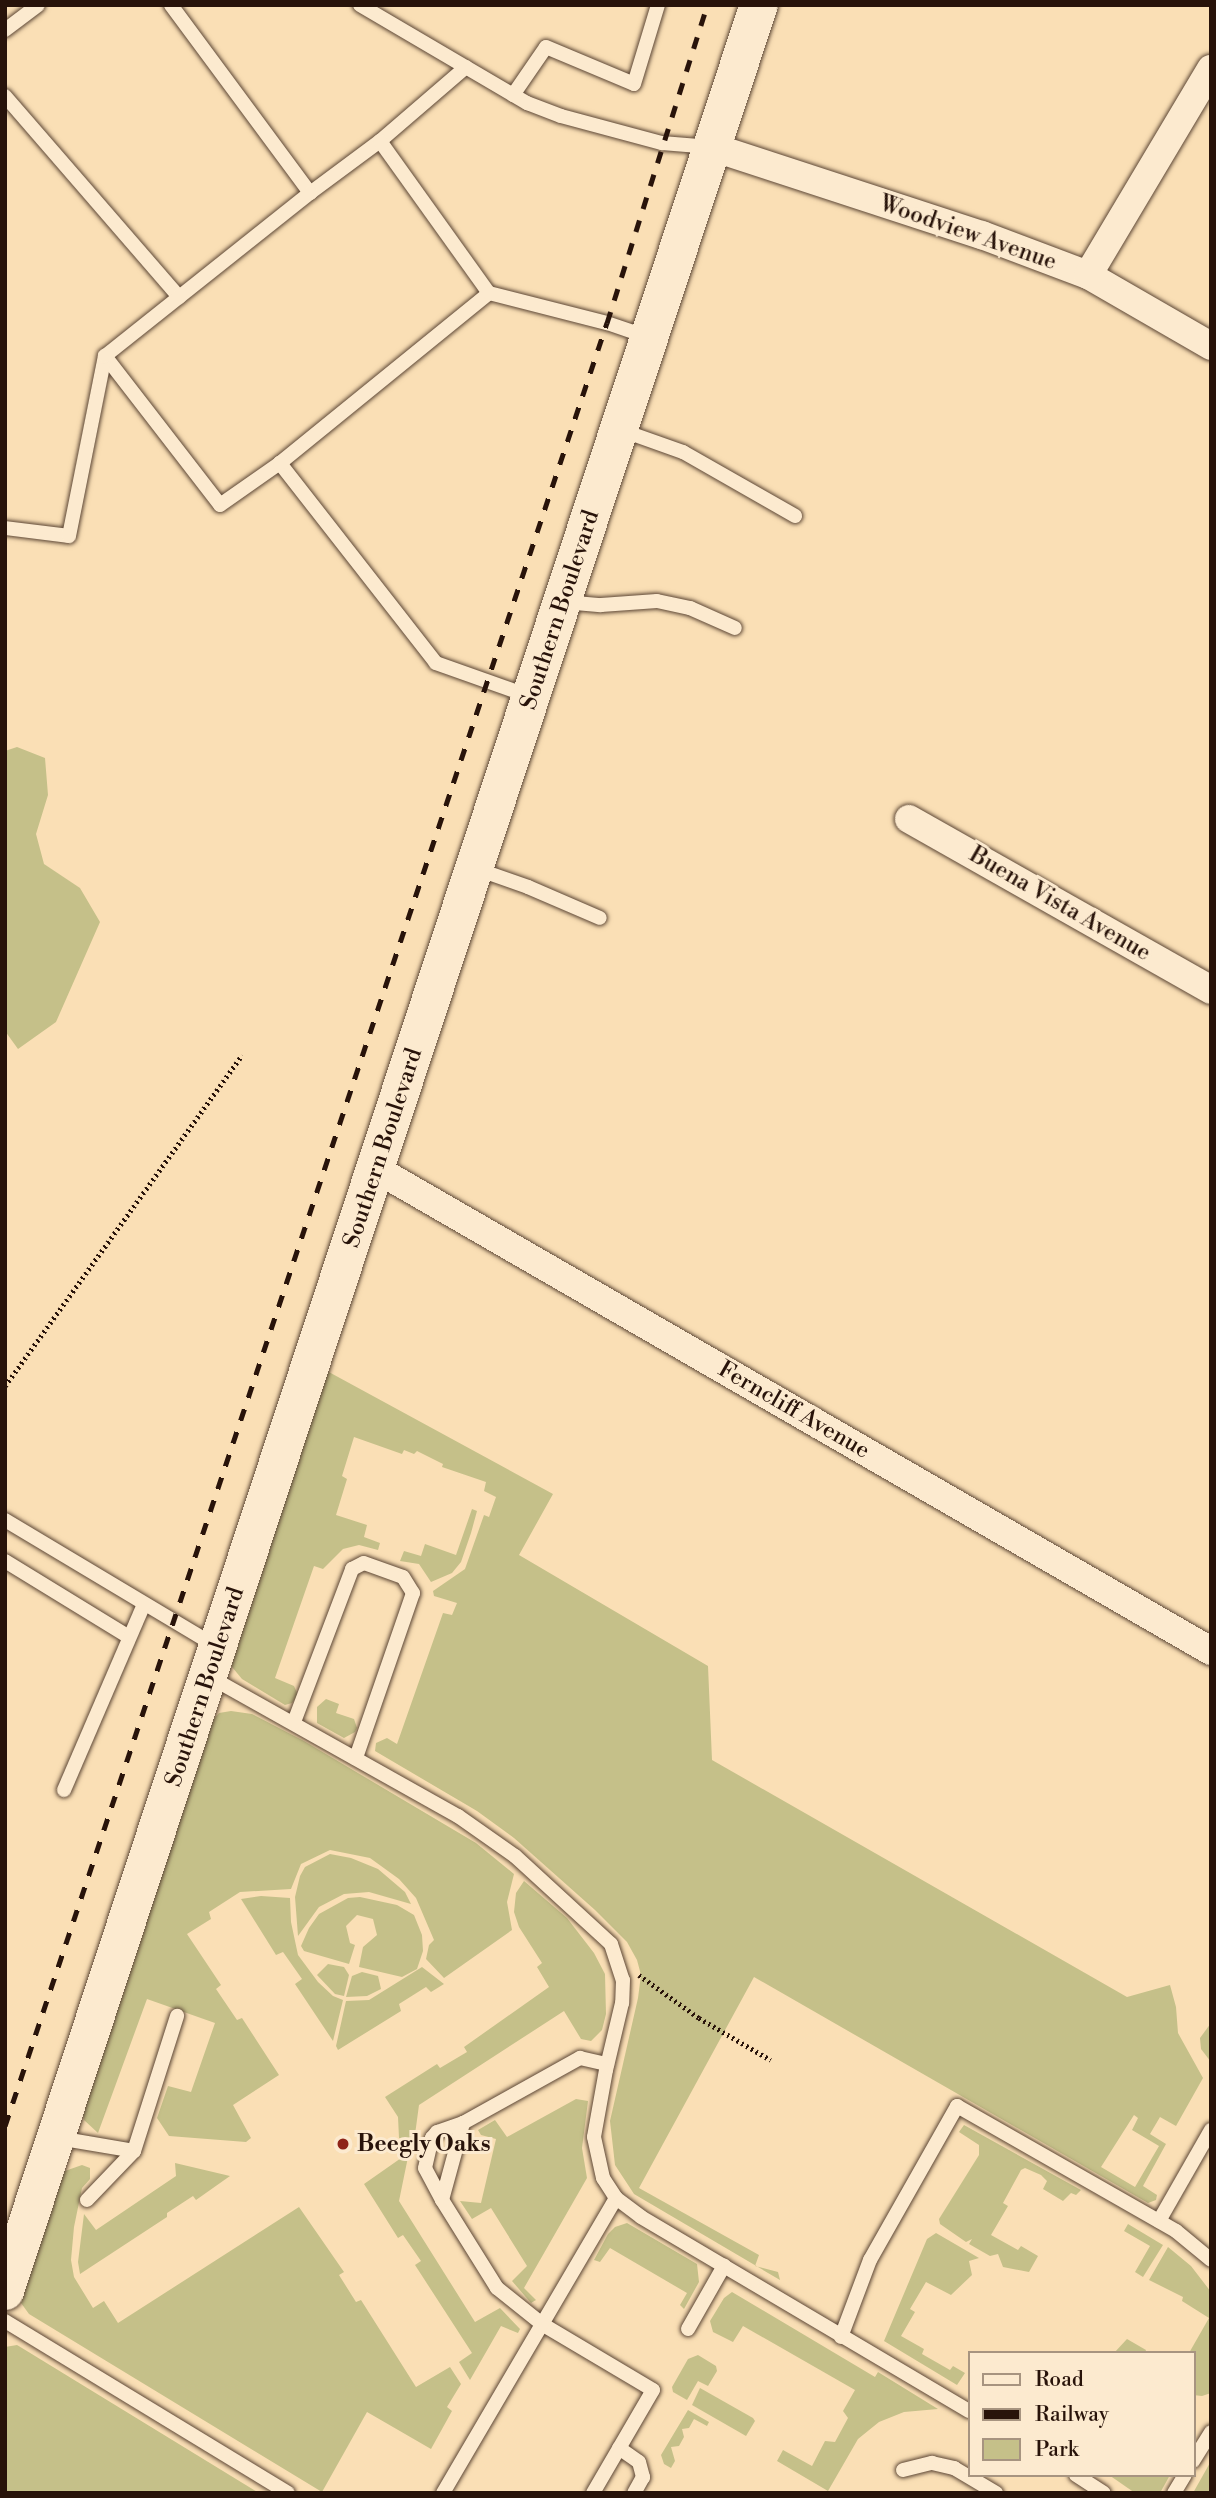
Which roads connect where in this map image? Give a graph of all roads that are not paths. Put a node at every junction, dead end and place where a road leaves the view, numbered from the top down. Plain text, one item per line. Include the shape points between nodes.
1 (38, 5) edge
2 (171, 5) edge
3 (360, 5) edge
4 (658, 5) edge
5 (759, 5) edge
6 (5, 30) edge
7 (466, 67) junction
8 (1211, 69) edge
9 (513, 95) junction
10 (5, 96) edge
11 (380, 141) junction
12 (712, 146) junction
13 (310, 193) junction
14 (1088, 275) junction
15 (489, 293) junction
16 (179, 297) junction
17 (650, 337) junction
18 (1211, 346) edge
19 (105, 356) junction
20 (619, 430) junction
21 (280, 463) junction
22 (795, 516) dead end
23 (5, 528) edge
24 (563, 602) junction
25 (735, 628) dead end
26 (531, 697) junction
27 (909, 819) dead end
28 (475, 868) junction
29 (600, 918) dead end
30 (1211, 990) edge
31 (376, 1169) junction
32 (5, 1520) edge
33 (5, 1561) edge
34 (144, 1604) junction
35 (129, 1637) junction
36 (1211, 1651) edge
37 (213, 1662) junction
38 (294, 1722) junction
39 (356, 1758) junction
40 (64, 1790) dead end
41 (177, 2016) dead end
42 (607, 2064) junction
43 (463, 2123) junction
44 (1211, 2130) edge
45 (56, 2138) junction
46 (134, 2151) junction
47 (616, 2198) junction
48 (86, 2200) dead end
49 (442, 2200) junction
50 (1159, 2221) junction
51 (1211, 2260) edge
52 (724, 2266) junction
53 (5, 2291) edge
54 (5, 2321) edge
55 (542, 2324) junction
56 (688, 2329) dead end
57 (841, 2337) junction
58 (968, 2410) edge
59 (1211, 2432) edge
60 (619, 2448) junction
61 (1195, 2458) edge
62 (903, 2470) dead end
63 (968, 2476) edge
64 (969, 2477) edge
65 (1079, 2477) edge
66 (1184, 2477) edge
67 (288, 2493) edge
68 (443, 2493) edge
69 (593, 2493) edge
70 (634, 2493) edge
71 (996, 2493) edge
72 (1104, 2493) edge
73 (1174, 2493) edge

1 - 6 lane
2 - 13 lane
3 - 7 lane
4 - 9 lane via 634,84 546,47
5 - 12 street, Southern Boulevard
7 - 9 lane
7 - 11 lane
8 - 14 street
9 - 12 lane via 561,116 662,143
10 - 16 lane
11 - 13 lane
11 - 15 lane
12 - 14 street, Woodview Avenue
12 - 17 street, Southern Boulevard
13 - 16 lane
14 - 18 street, Woodview Avenue
15 - 17 lane
15 - 21 lane
16 - 19 lane
17 - 20 street, Southern Boulevard
19 - 21 lane via 220,505
19 - 23 lane via 69,536
20 - 22 lane via 683,452
20 - 24 street, Southern Boulevard
21 - 26 lane via 436,663
24 - 25 lane via 657,601 690,608
24 - 26 street, Southern Boulevard
26 - 28 street, Southern Boulevard
27 - 30 street, Buena Vista Avenue
28 - 29 lane
28 - 31 street, Southern Boulevard
31 - 36 street, Ferncliff Avenue
31 - 37 street, Southern Boulevard
32 - 34 lane
33 - 35 lane
34 - 35 lane
34 - 37 lane
35 - 40 lane
37 - 38 lane
37 - 45 street, Southern Boulevard
38 - 39 lane
38 - 39 lane via 352,1569 364,1563 403,1577 413,1593
39 - 42 lane via 458,1816 515,1856 611,1944 621,1971 622,2003
41 - 46 lane
42 - 43 lane via 580,2058
42 - 47 lane via 594,2137 603,2178
43 - 49 lane
43 - 49 lane via 432,2138 425,2168
44 - 50 lane
45 - 46 lane
45 - 53 street, Southern Boulevard
46 - 48 lane
47 - 52 lane
47 - 55 lane
49 - 55 lane via 497,2288
50 - 51 lane
50 - 57 lane via 957,2106 876,2249
52 - 56 lane
52 - 57 lane
54 - 67 lane
55 - 60 lane via 653,2390
55 - 68 lane
57 - 58 lane
59 - 61 lane
60 - 69 lane
60 - 70 lane via 639,2462 643,2477
62 - 63 lane via 932,2463
64 - 71 lane
65 - 72 lane
66 - 73 lane

